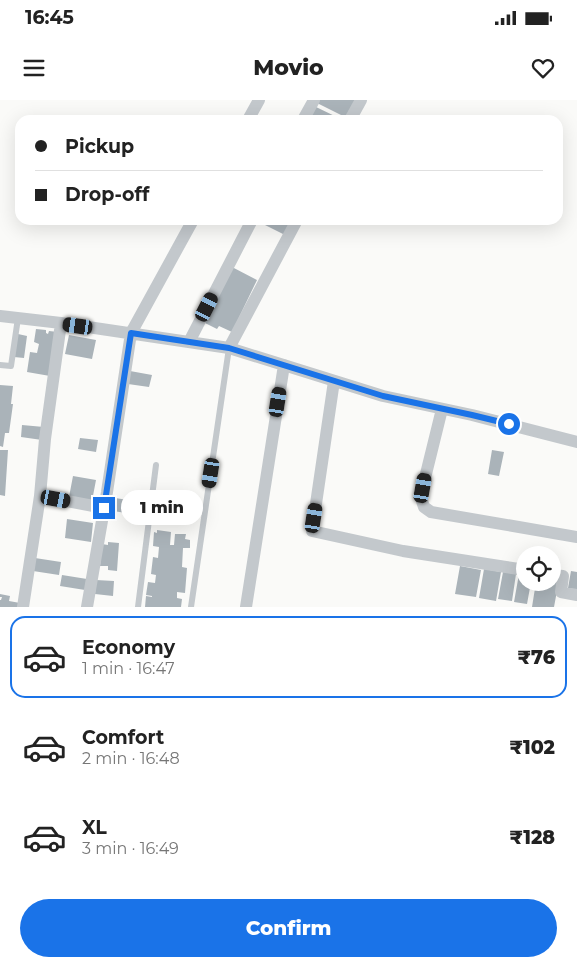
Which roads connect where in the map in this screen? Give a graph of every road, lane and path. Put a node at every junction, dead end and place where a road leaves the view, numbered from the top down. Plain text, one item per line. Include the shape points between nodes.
1 (259, 100) edge
2 (314, 100) edge
3 (361, 100) edge
4 (251, 115) edge
5 (306, 115) edge
6 (353, 115) edge
7 (190, 225) edge
8 (249, 225) edge
9 (294, 225) edge
10 (0, 316) edge
11 (18, 318) junction
12 (61, 323) junction
13 (131, 333) junction
14 (189, 342) junction
15 (229, 348) junction
16 (0, 365) edge
17 (284, 365) junction
18 (334, 380) junction
19 (442, 409) junction
20 (577, 442) edge
21 (156, 465) dead end
22 (40, 496) junction
23 (104, 508) junction
24 (577, 538) edge
25 (516, 569) edge
26 (561, 576) edge
27 (577, 595) edge
28 (23, 607) edge
29 (87, 607) edge
30 (138, 607) edge
31 (191, 607) edge
32 (246, 607) edge

1 - 4 street
2 - 5 street
3 - 6 street
7 - 13 street
8 - 14 street
9 - 15 street
10 - 11 street
11 - 12 street
11 - 16 lane via 11,366
12 - 13 street
12 - 22 street
13 - 14 street
13 - 23 street
14 - 15 street
15 - 17 street
15 - 31 lane
17 - 18 street
17 - 32 street
18 - 19 street via 383,396
18 - 25 street via 312,531 403,551
19 - 20 street
19 - 24 street via 421,498 424,507 431,512
21 - 30 lane
22 - 23 street
22 - 28 street
23 - 29 street
26 - 27 street via 561,592

